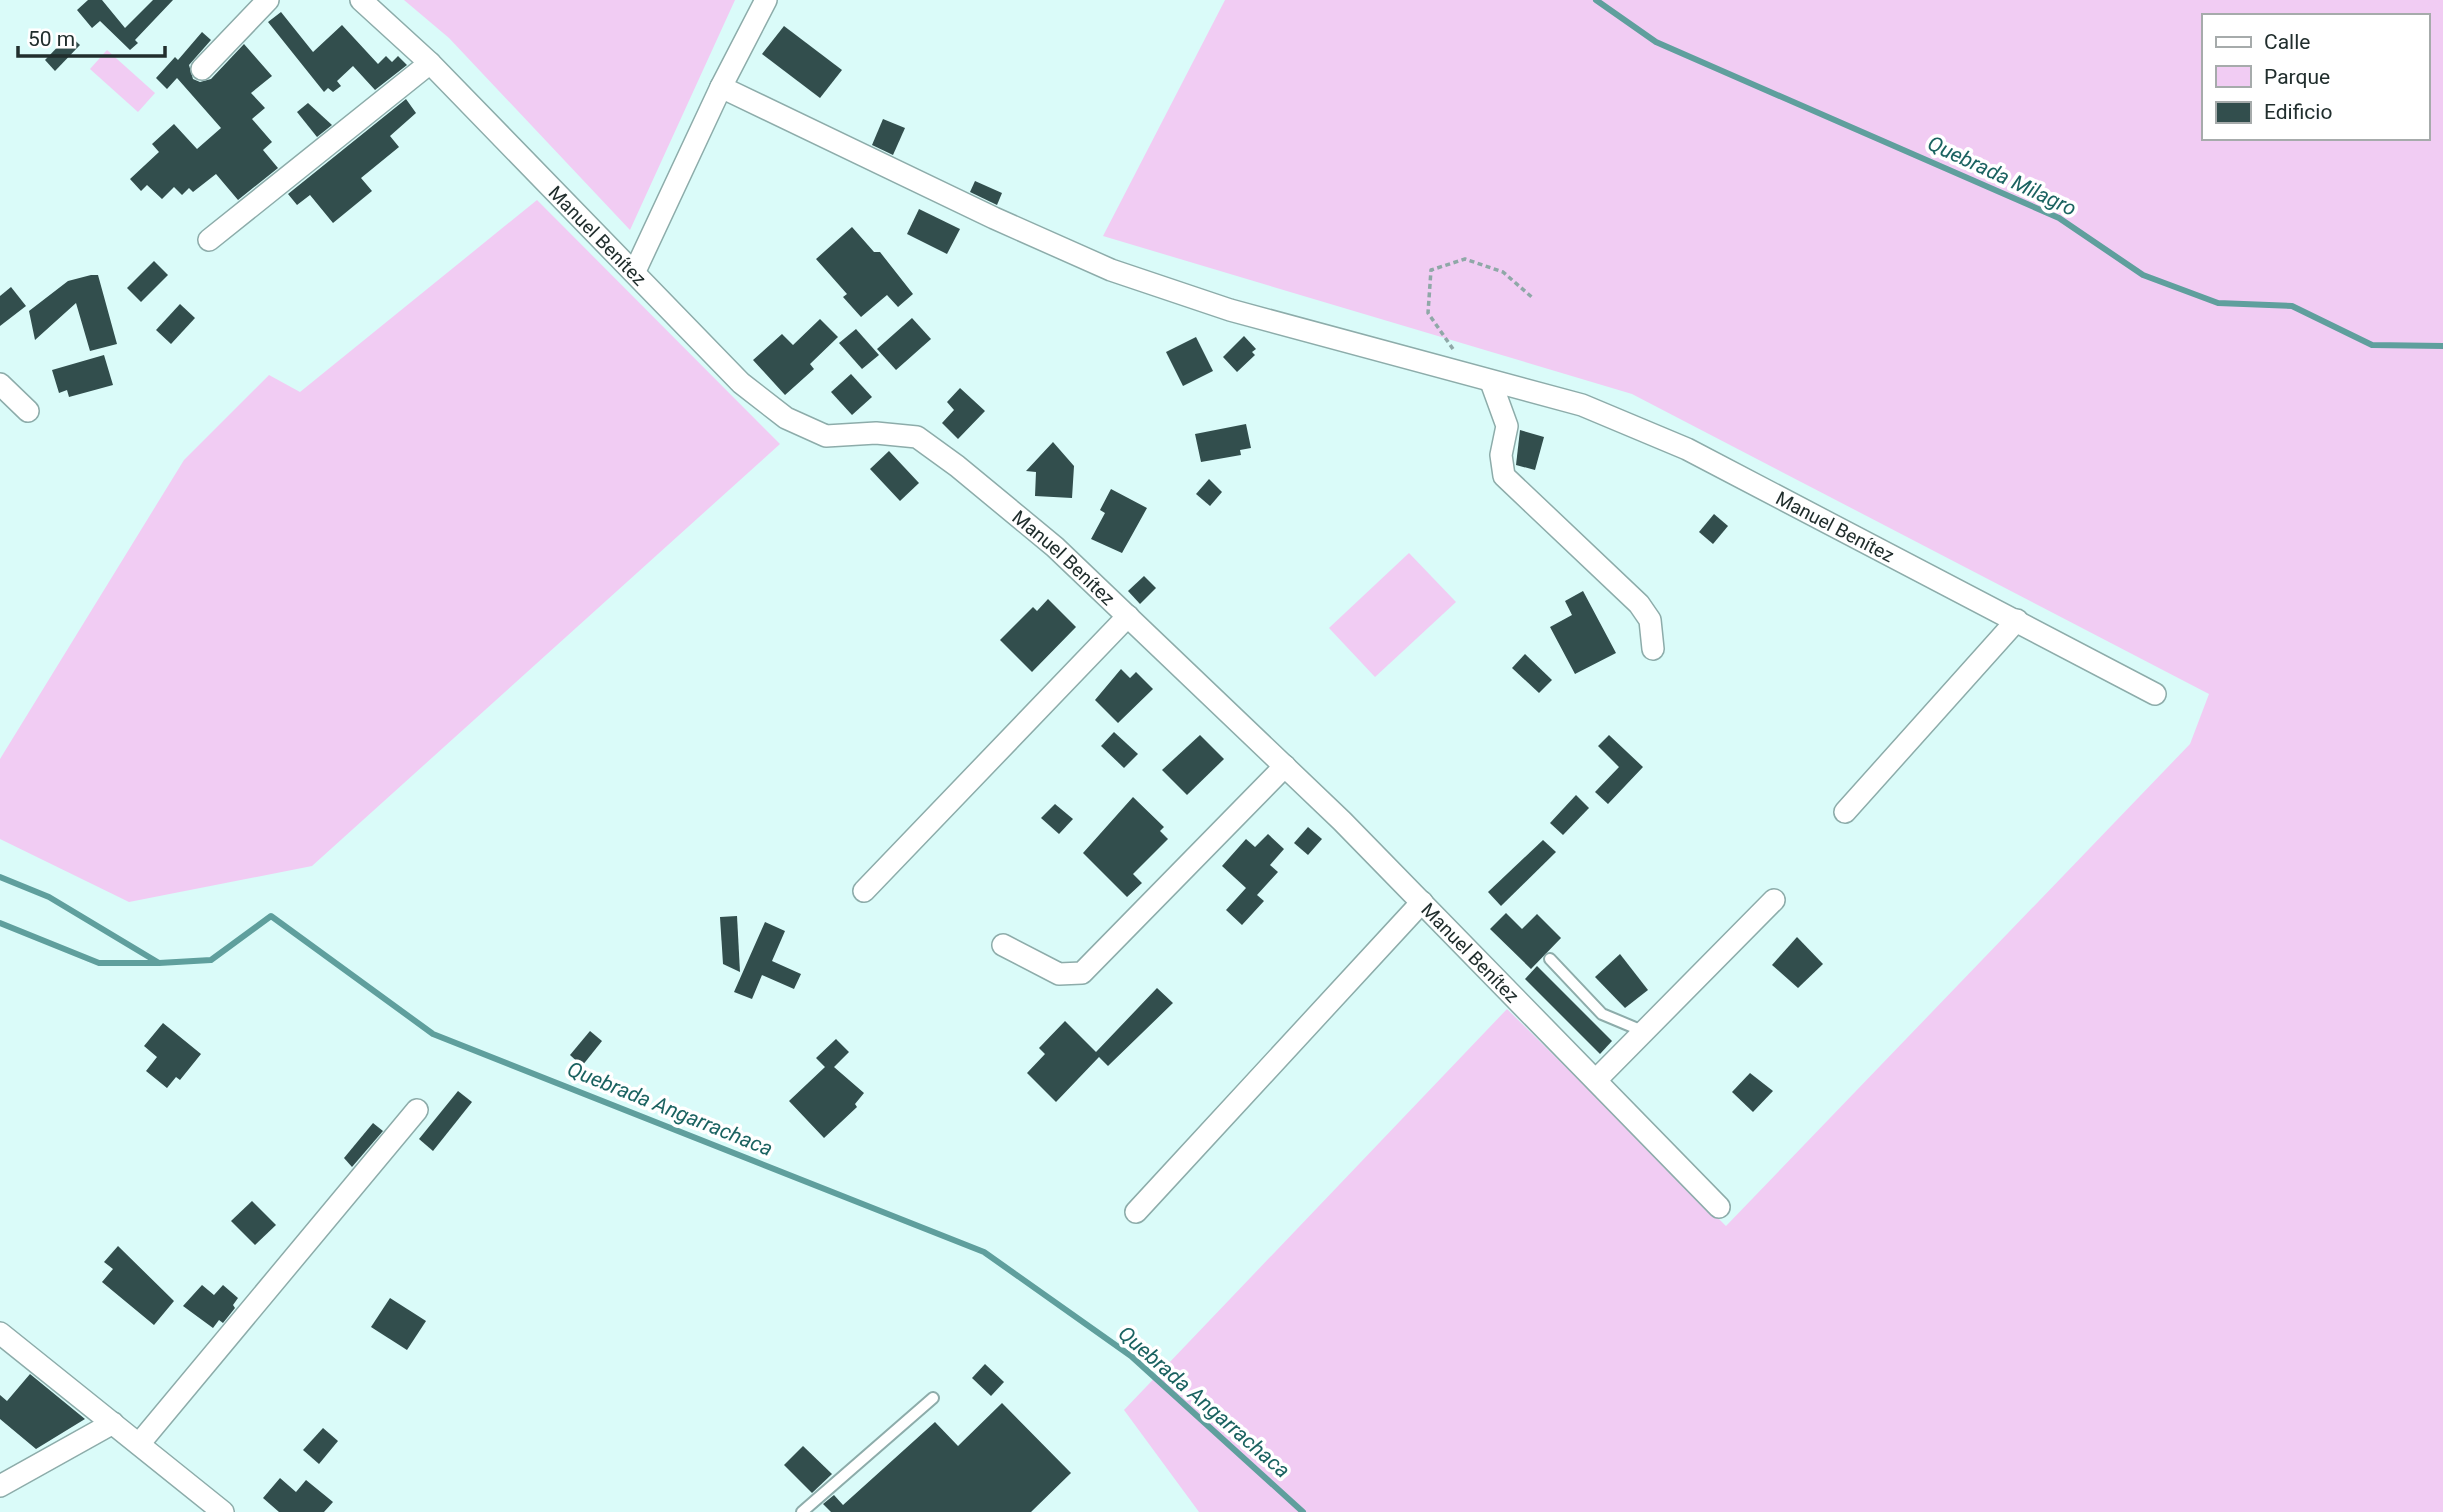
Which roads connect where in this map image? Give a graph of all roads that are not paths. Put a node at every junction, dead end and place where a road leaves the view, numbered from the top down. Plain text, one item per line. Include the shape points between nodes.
1 (268, 0) edge
2 (361, 0) edge
3 (766, 0) edge
4 (430, 63) junction
5 (202, 69) dead end
6 (721, 87) junction
7 (209, 240) dead end
8 (635, 271) junction
9 (1491, 382) junction
10 (0, 384) edge
11 (28, 411) dead end
12 (1128, 617) junction
13 (2017, 620) junction
14 (1653, 649) dead end
15 (2155, 694) dead end
16 (1285, 766) junction
17 (1845, 812) dead end
18 (864, 891) dead end
19 (1774, 901) dead end
20 (1422, 902) junction
21 (1003, 944) dead end
22 (1550, 960) dead end
23 (1645, 1032) junction
24 (1596, 1080) junction
25 (417, 1110) dead end
26 (1718, 1207) dead end
27 (1136, 1212) dead end
28 (0, 1333) edge
29 (933, 1398) dead end
30 (113, 1423) junction
31 (139, 1444) junction
32 (0, 1486) edge
33 (223, 1512) edge
34 (802, 1512) edge

1 - 5 street
2 - 4 street, Manuel Benítez
3 - 6 street
4 - 7 street
4 - 8 street, Manuel Benítez
6 - 8 street
6 - 9 street, Manuel Benítez via 1111,270 1230,310
8 - 12 street, Manuel Benítez via 741,383 786,418 826,436 876,433 917,437 1055,547
9 - 13 street, Manuel Benítez via 1582,405 1687,449
9 - 14 street via 1507,426 1501,455 1504,476 1639,604 1650,620
10 - 11 street
12 - 16 street, Manuel Benítez
12 - 18 street
13 - 15 street, Manuel Benítez
13 - 17 street
16 - 20 street, Manuel Benítez
16 - 21 street via 1082,972 1059,974
19 - 23 street
20 - 24 street, Manuel Benítez
20 - 27 street
22 - 23 lane via 1602,1014
23 - 24 street
24 - 26 street, Manuel Benítez
25 - 31 street
28 - 30 street
29 - 34 lane
30 - 31 street
30 - 32 street
31 - 33 street

